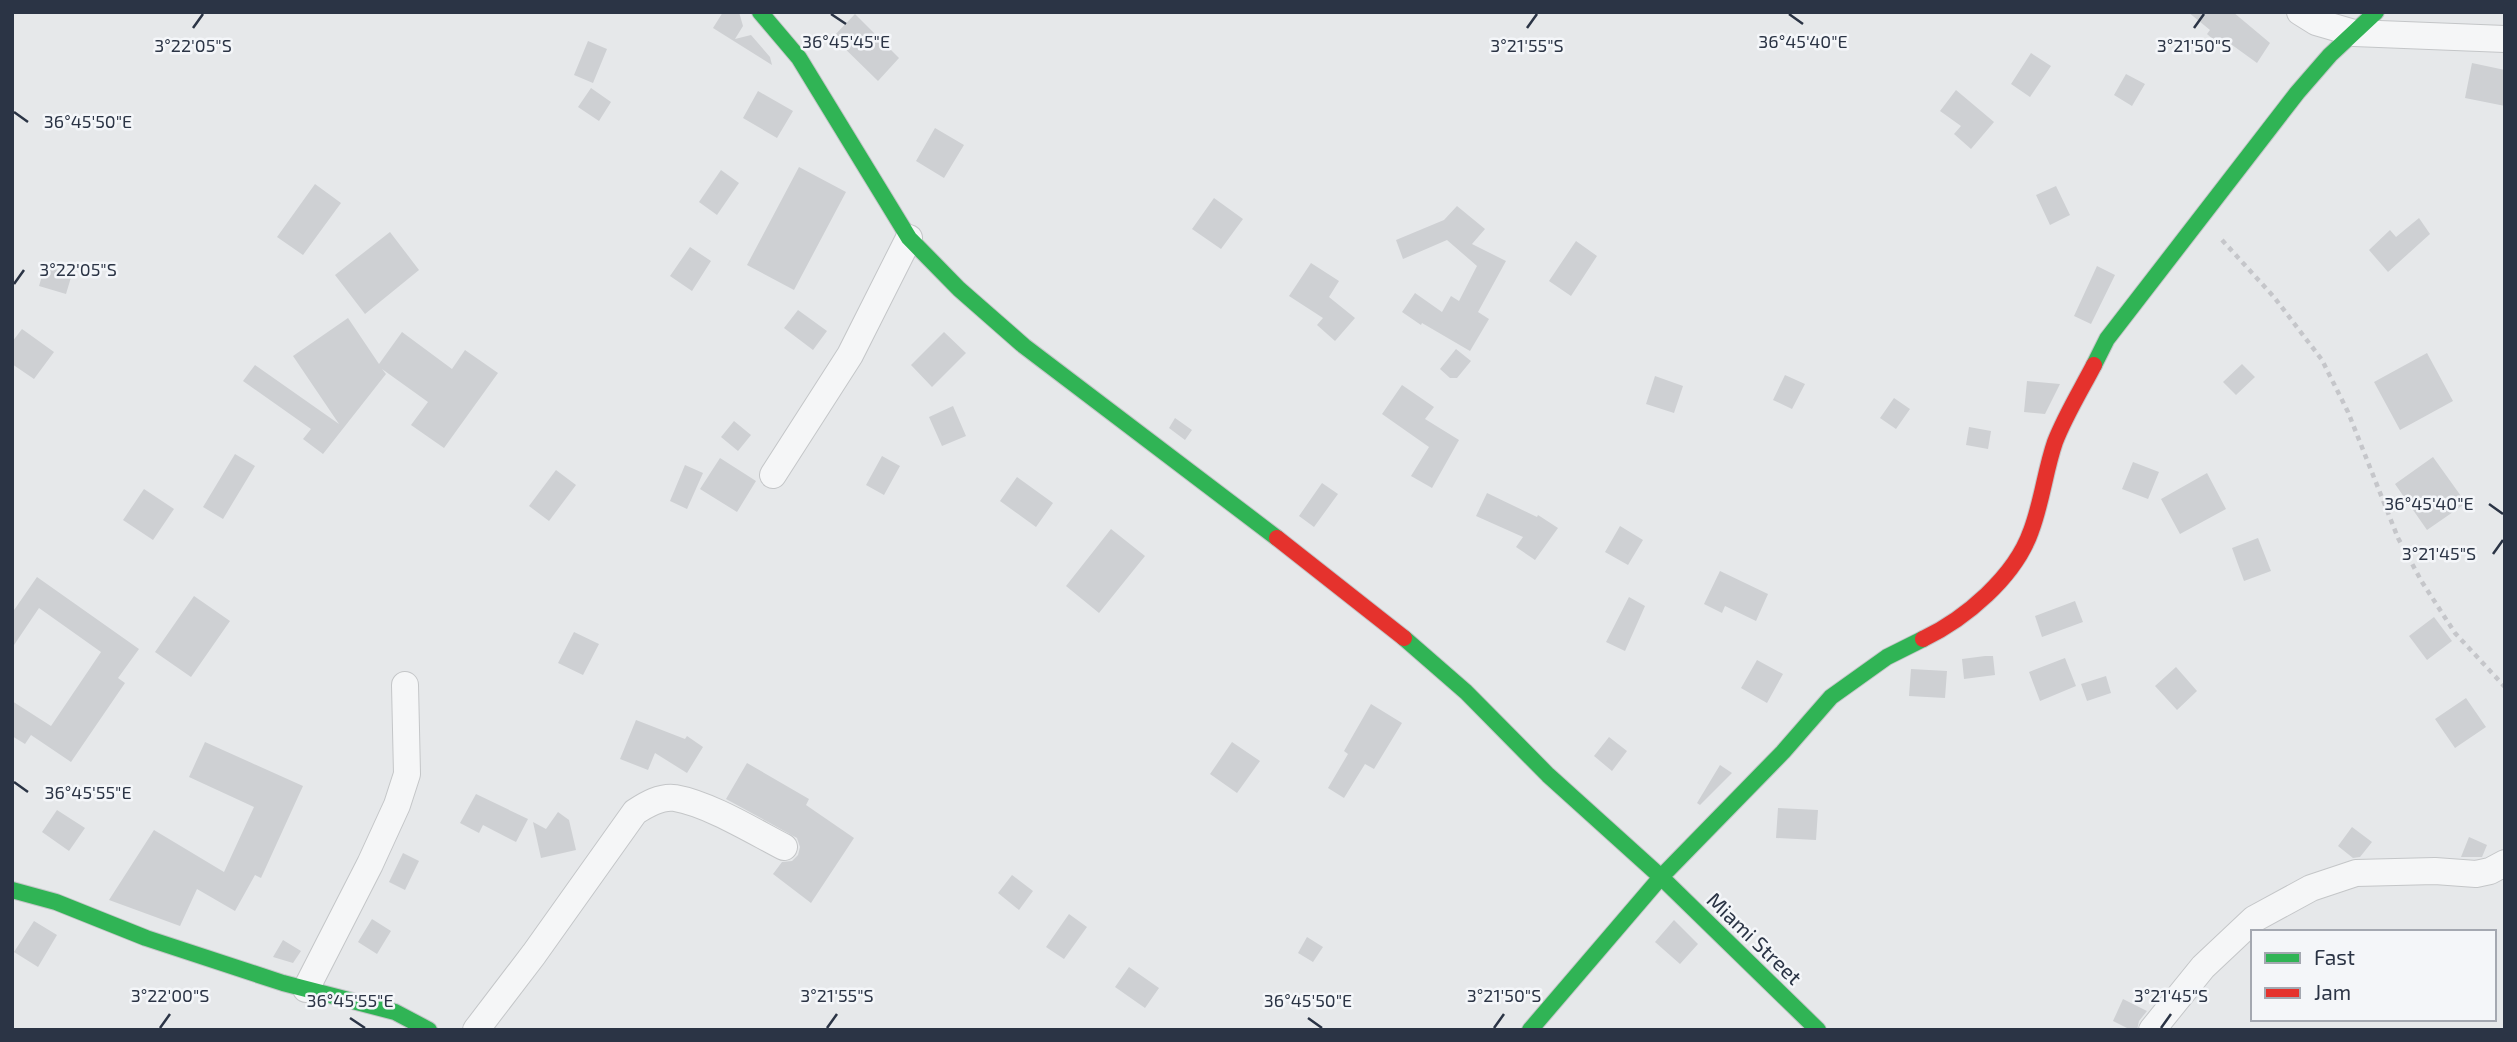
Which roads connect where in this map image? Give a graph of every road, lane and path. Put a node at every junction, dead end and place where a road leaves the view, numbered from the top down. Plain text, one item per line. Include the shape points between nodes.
1 (760, 12) edge
2 (2300, 12) edge
3 (2376, 12) edge
4 (2354, 33) junction
5 (2505, 39) edge
6 (2201, 216) junction
7 (909, 238) junction
8 (774, 475) dead end
9 (405, 685) dead end
10 (2505, 687) edge
11 (785, 847) dead end
12 (2505, 863) edge
13 (1661, 877) junction
14 (12, 890) edge
15 (306, 989) junction
16 (429, 1030) edge
17 (475, 1030) edge
18 (1530, 1030) edge
19 (1818, 1030) edge
20 (2152, 1030) edge

1 - 7 street, Miami Street via 799,58
2 - 4 street via 2316,22
3 - 4 street
4 - 5 street
4 - 6 street via 2297,93
6 - 10 path via 2322,360 2398,538 2422,582 2455,633
6 - 13 street via 2107,339 2057,438 2031,533 2010,569 1950,626 1887,657 1831,697
7 - 8 street via 850,355
7 - 13 street, Miami Street via 1024,346 1409,642
9 - 15 street via 404,784 370,864
11 - 17 street via 713,811 673,797 635,811
12 - 20 street via 2476,874 2356,873 2311,888 2255,919 2203,967
13 - 18 street
13 - 19 street, Miami Street
14 - 15 street
15 - 16 street via 389,1008

